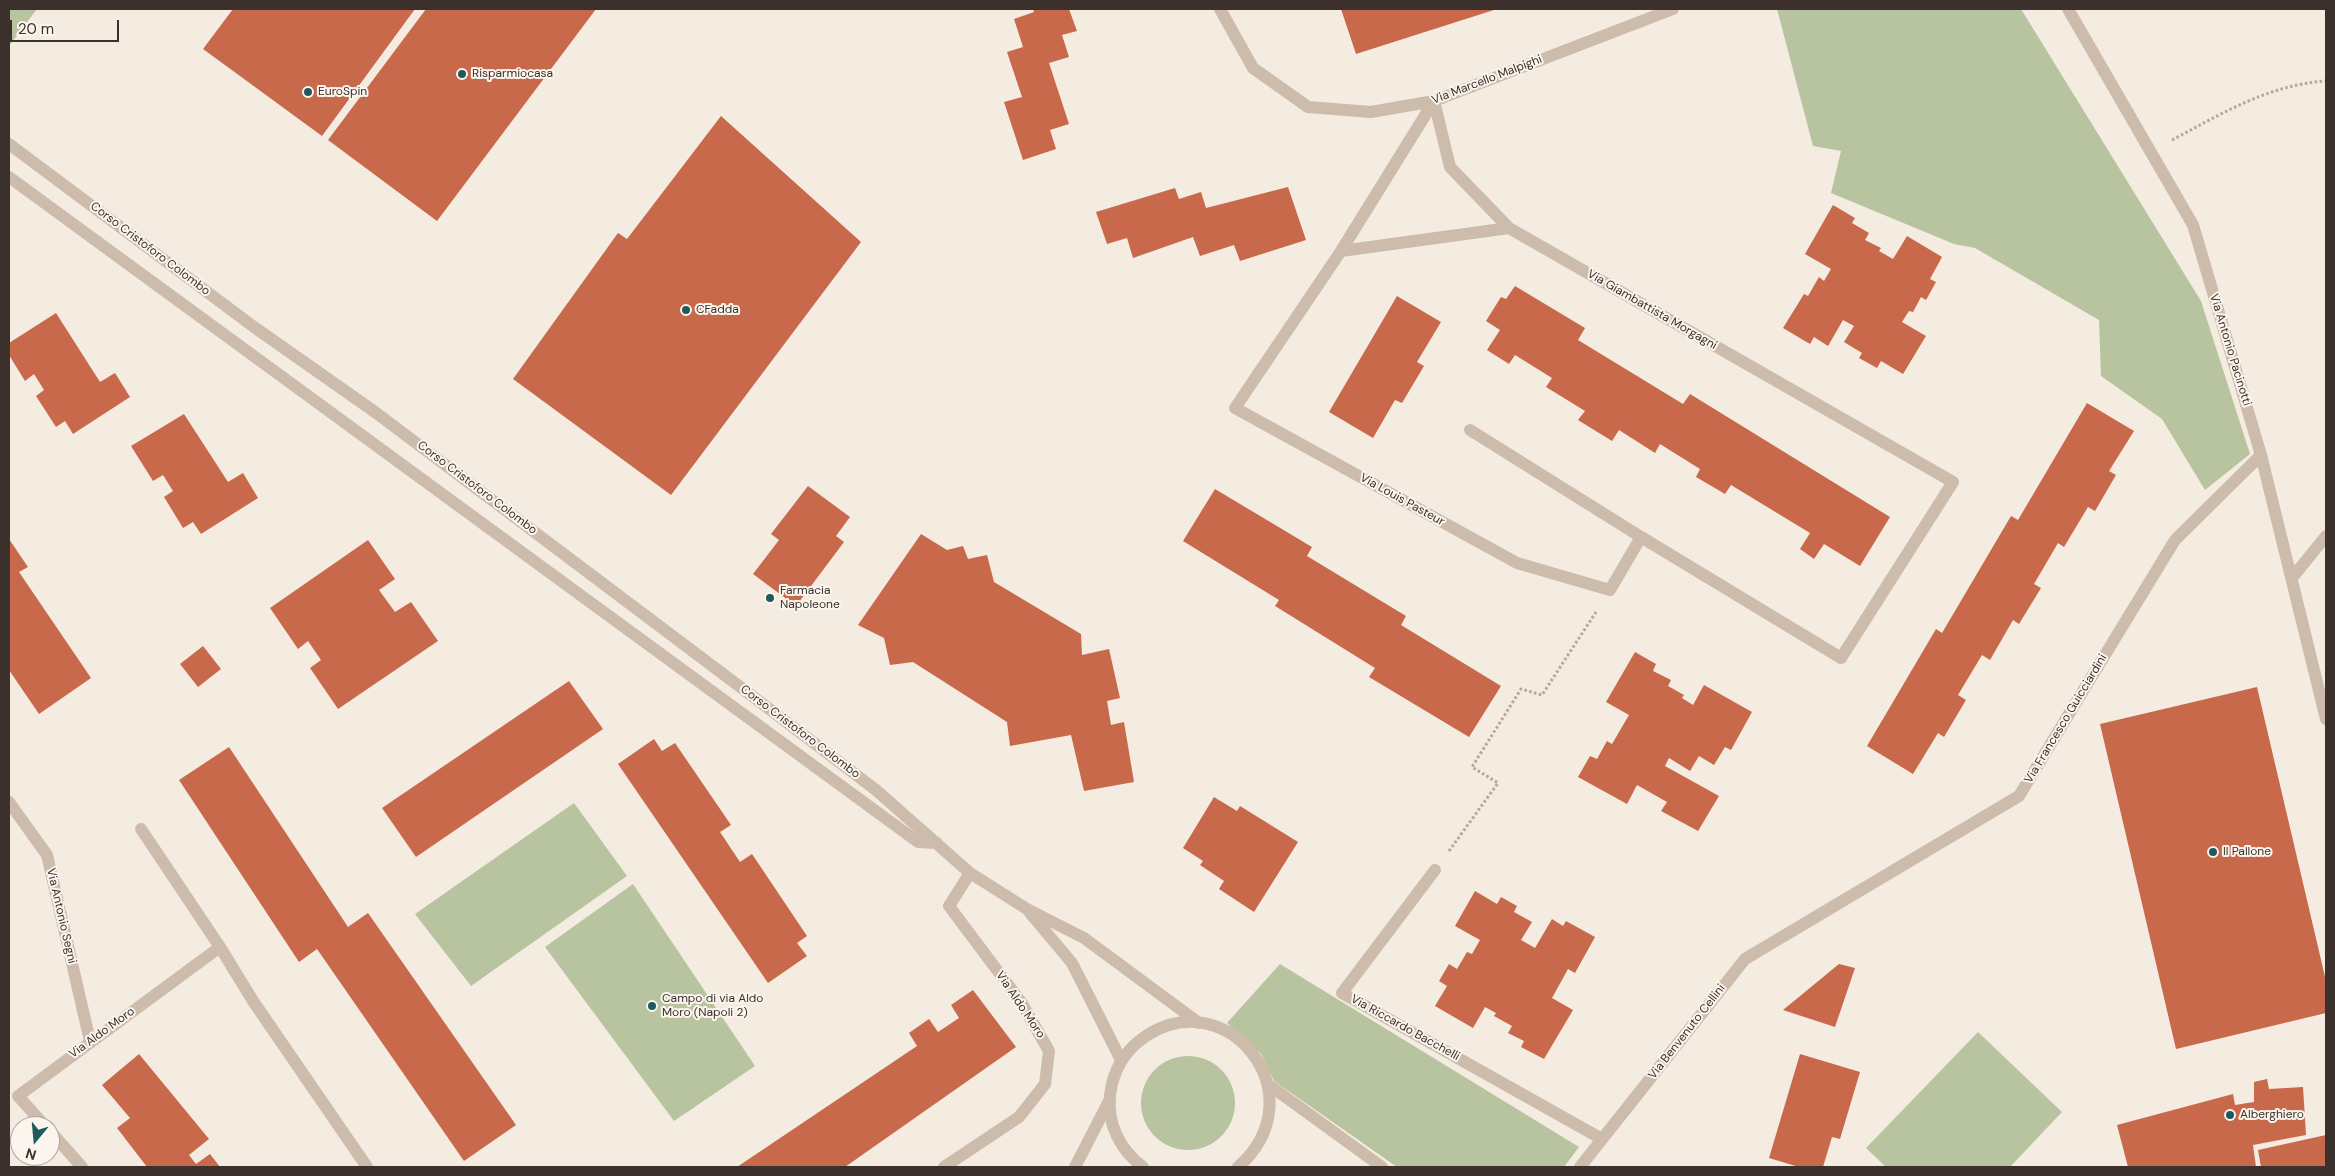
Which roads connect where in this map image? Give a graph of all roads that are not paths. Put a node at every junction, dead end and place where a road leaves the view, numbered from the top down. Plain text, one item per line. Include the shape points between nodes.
1 (1220, 9) edge
2 (1673, 9) edge
3 (2068, 9) edge
4 (1434, 101) junction
5 (9, 144) edge
6 (9, 177) edge
7 (1509, 228) junction
8 (1341, 251) junction
9 (1470, 430) dead end
10 (2261, 455) junction
11 (2326, 536) edge
12 (1641, 537) junction
13 (2292, 578) junction
14 (2326, 719) edge
15 (9, 802) edge
16 (141, 829) dead end
17 (937, 843) junction
18 (1435, 870) road end
19 (970, 872) junction
20 (1027, 909) junction
21 (1812, 919) joint
22 (220, 947) junction
23 (1199, 1023) junction
24 (90, 1041) junction
25 (1121, 1060) junction
26 (1269, 1085) junction
27 (1110, 1099) junction
28 (36, 1116) edge
29 (1602, 1139) junction
30 (60, 1142) edge
31 (82, 1167) edge
32 (367, 1167) edge
33 (944, 1167) edge
34 (1076, 1167) edge
35 (1143, 1167) edge
36 (1238, 1167) edge
37 (1382, 1167) edge
38 (1580, 1167) edge

1 - 4 street, Via Marcello Malpighi via 1253,68 1308,108 1370,112
2 - 4 street, Via Marcello Malpighi
3 - 10 street, Via Antonio Pacinotti via 2193,225
4 - 7 street, Via Giambattista Morgagni via 1450,167
4 - 8 street, Via Louis Pasteur
5 - 17 street, Corso Cristoforo Colombo via 739,686 876,790
6 - 17 street, Corso Cristoforo Colombo via 918,842
7 - 8 street
7 - 12 street, Via Giambattista Morgagni via 1953,482 1841,658
8 - 12 street, Via Louis Pasteur via 1235,408 1518,563 1610,590
9 - 12 street
10 - 13 street, Via Antonio Pacinotti
10 - 21 street, Via Francesco Guicciardini via 2175,540 2020,796
11 - 13 street
13 - 14 street, Via Antonio Pacinotti
15 - 24 street, Via Antonio Segni via 47,855
16 - 22 street
17 - 19 street, Corso Cristoforo Colombo
18 - 29 street, Via Riccardo Bacchelli via 1342,993
19 - 20 street, Corso Cristoforo Colombo
19 - 33 street, Via Aldo Moro via 949,906 1021,1002 1050,1050 1045,1084 1019,1117
20 - 23 street, Corso Cristoforo Colombo via 1084,938
20 - 25 street, Corso Cristoforo Colombo via 1072,963
21 - 29 street, Via Benvenuto Cellini via 1745,959
22 - 24 street, Via Aldo Moro
22 - 32 street via 253,1001
23 - 25 street, Corso Cristoforo Colombo via 1177,1023 1155,1030 1136,1042
23 - 26 street, Corso Cristoforo Colombo via 1223,1030 1244,1043 1260,1062
24 - 28 street, Via Aldo Moro via 18,1096
25 - 27 street, Corso Cristoforo Colombo via 1112,1081
26 - 36 street, Corso Cristoforo Colombo via 1270,1109 1265,1133 1252,1155
26 - 37 street
27 - 34 street
27 - 35 street, Corso Cristoforo Colombo via 1116,1136 1131,1158
29 - 38 street, Via Benvenuto Cellini
30 - 31 street

